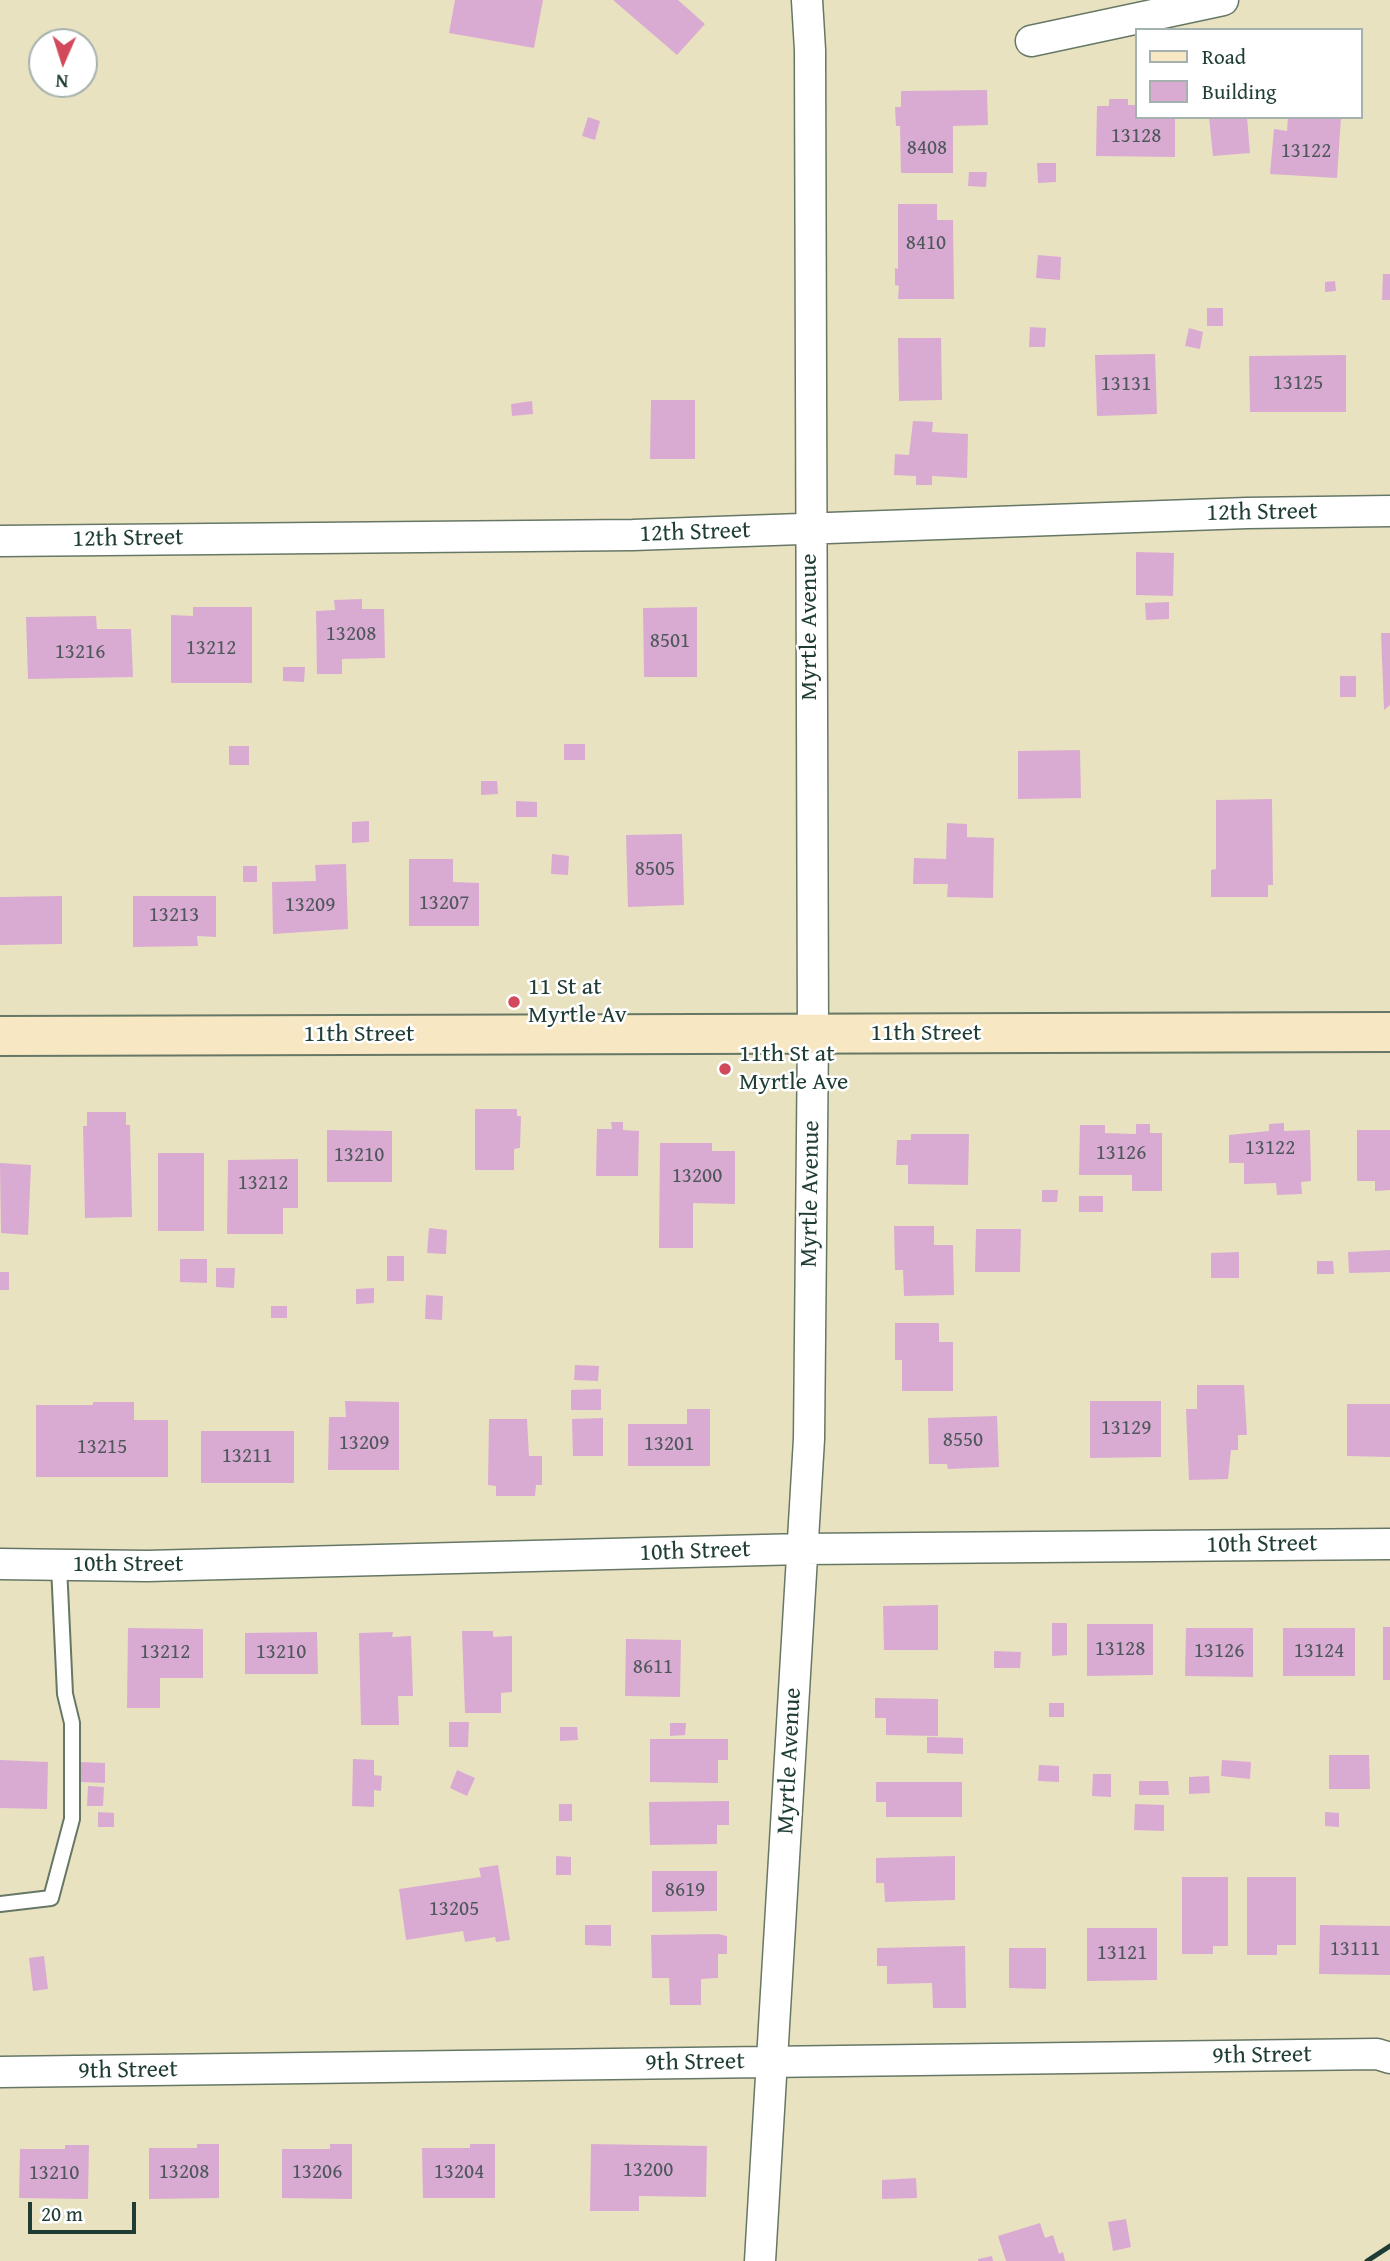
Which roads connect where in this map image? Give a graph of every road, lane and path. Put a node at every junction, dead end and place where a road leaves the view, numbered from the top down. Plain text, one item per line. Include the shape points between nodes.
1 (807, 0) edge
2 (1223, 0) edge
3 (1031, 41) dead end
4 (1390, 511) edge
5 (810, 530) junction
6 (0, 541) edge
7 (1390, 1032) edge
8 (813, 1035) junction
9 (0, 1036) edge
10 (1390, 1544) edge
11 (802, 1549) junction
12 (0, 1564) edge
13 (59, 1566) junction
14 (0, 1904) edge
15 (1390, 2058) edge
16 (772, 2062) junction
17 (0, 2073) edge
18 (760, 2261) edge

1 - 5 street, Myrtle Avenue
2 - 3 street
4 - 5 street, 12th Street
5 - 6 street, 12th Street
5 - 8 street, Myrtle Avenue
7 - 8 main road, 11th Street
8 - 9 main road, 11th Street
8 - 11 street, Myrtle Avenue via 809,1439
10 - 11 street, 10th Street
11 - 13 street, 10th Street
11 - 16 street, Myrtle Avenue
12 - 13 street, 10th Street
13 - 14 lane via 65,1694 72,1723 72,1819 51,1898
15 - 16 street, 9th Street via 1377,2054
16 - 17 street, 9th Street
16 - 18 street, Myrtle Avenue

